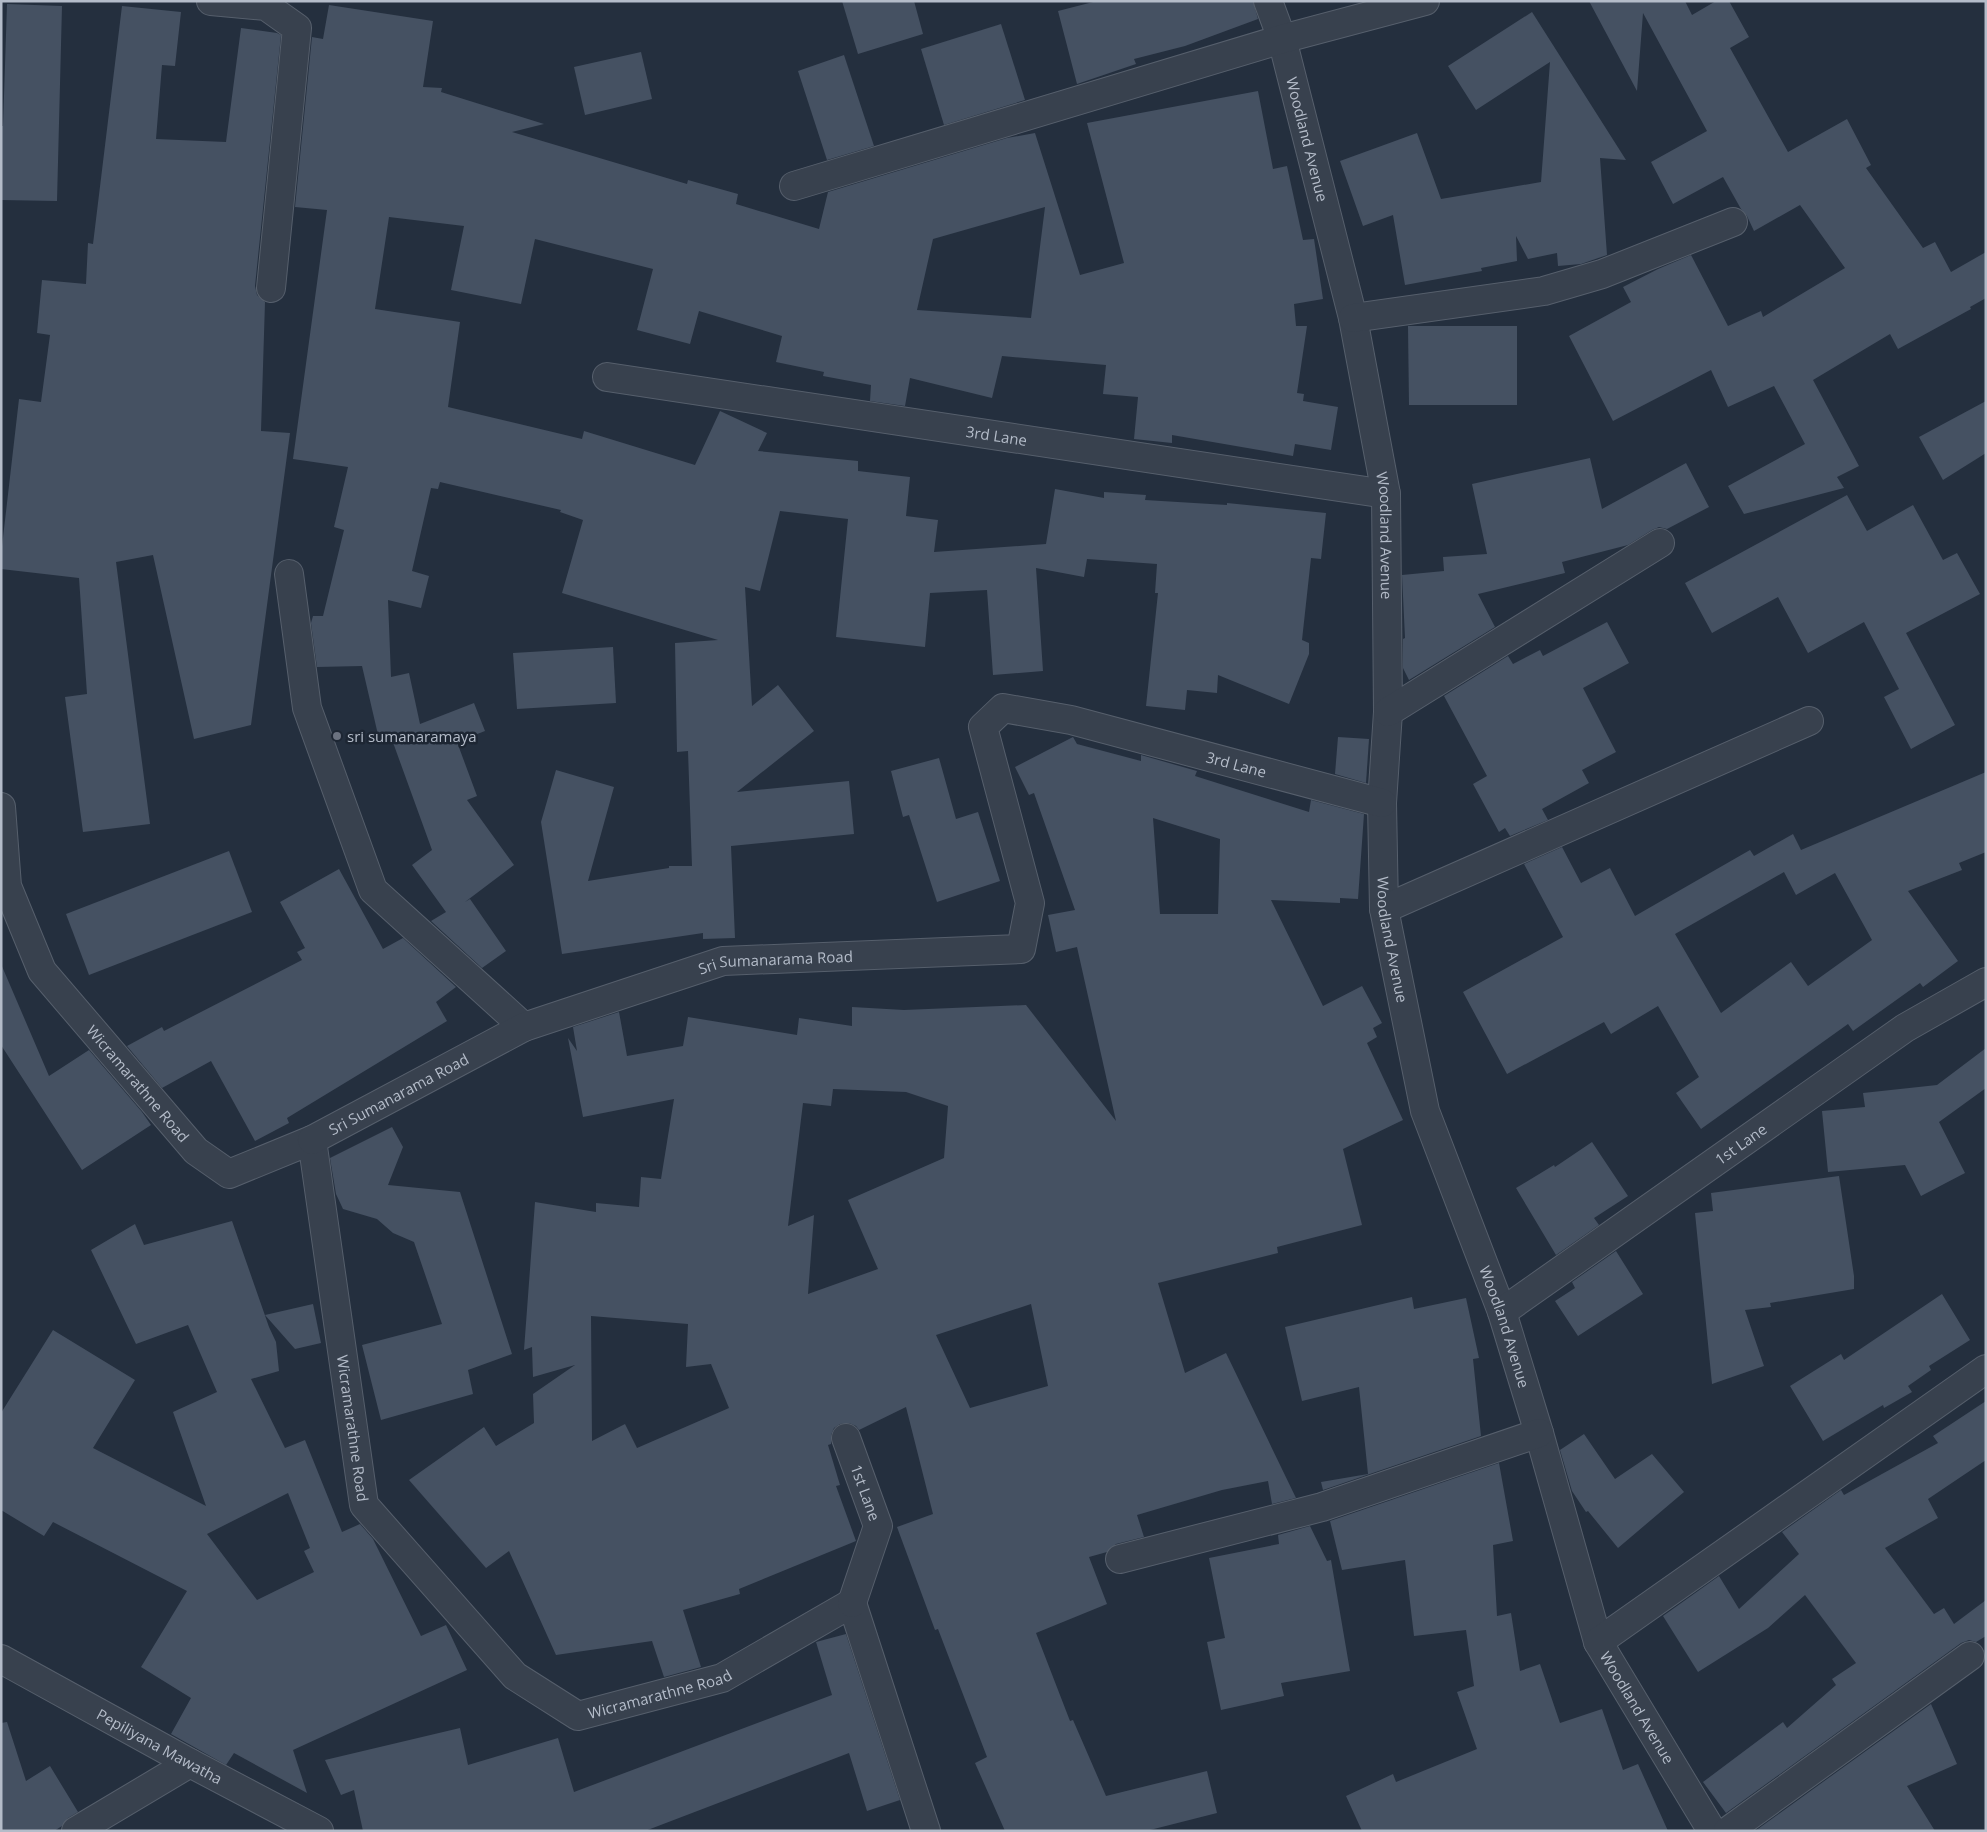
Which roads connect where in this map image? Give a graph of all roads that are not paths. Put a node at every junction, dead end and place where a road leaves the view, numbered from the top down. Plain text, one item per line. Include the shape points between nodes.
1 (210, 1) edge
2 (1268, 1) edge
3 (1425, 1) edge
4 (1282, 39) junction
5 (794, 186) dead end
6 (1733, 222) dead end
7 (271, 288) dead end
8 (1353, 318) junction
9 (607, 377) dead end
10 (1386, 494) junction
11 (1660, 543) dead end
12 (290, 574) dead end
13 (1003, 708) joint
14 (1388, 712) junction
15 (1809, 721) dead end
16 (1382, 803) junction
17 (1, 807) edge
18 (1384, 909) junction
19 (1986, 982) edge
20 (524, 1027) junction
21 (312, 1140) junction
22 (1502, 1312) junction
23 (1986, 1369) edge
24 (1539, 1433) junction
25 (846, 1438) dead end
26 (1120, 1560) dead end
27 (852, 1603) junction
28 (1598, 1642) junction
29 (1970, 1656) dead end
30 (1, 1659) edge
31 (190, 1763) junction
32 (76, 1831) edge
33 (319, 1831) edge
34 (926, 1831) edge
35 (1712, 1831) edge
36 (1728, 1831) edge

1 - 7 street via 266,6 297,28
2 - 4 street, Woodland Avenue
3 - 4 street
4 - 5 street
4 - 8 street, Woodland Avenue
6 - 8 street via 1602,274 1544,291
8 - 10 street, Woodland Avenue
9 - 10 street, 3rd Lane
10 - 14 street, Woodland Avenue
11 - 14 street
12 - 20 street via 306,708 373,890
13 - 16 street, 3rd Lane via 1071,720
13 - 20 street, Sri Sumanarama Road via 983,727 1030,903 1021,949 723,960
14 - 16 street, Woodland Avenue
15 - 18 street
16 - 18 street, Woodland Avenue
17 - 21 street, Wicramarathne Road via 7,886 42,971 196,1151 229,1174
18 - 22 street, Woodland Avenue via 1426,1111
19 - 22 street, 1st Lane via 1905,1028
20 - 21 street, Sri Sumanarama Road
21 - 27 street, Wicramarathne Road via 364,1505 514,1676 578,1716 722,1678
22 - 24 street, Woodland Avenue
23 - 28 street
24 - 26 street via 1322,1507
24 - 28 street, Woodland Avenue
25 - 27 street, 1st Lane via 878,1526
27 - 34 street
28 - 35 street, Woodland Avenue
29 - 36 street
30 - 31 street, Pepiliyana Mawatha
31 - 32 street
31 - 33 street, Pepiliyana Mawatha

